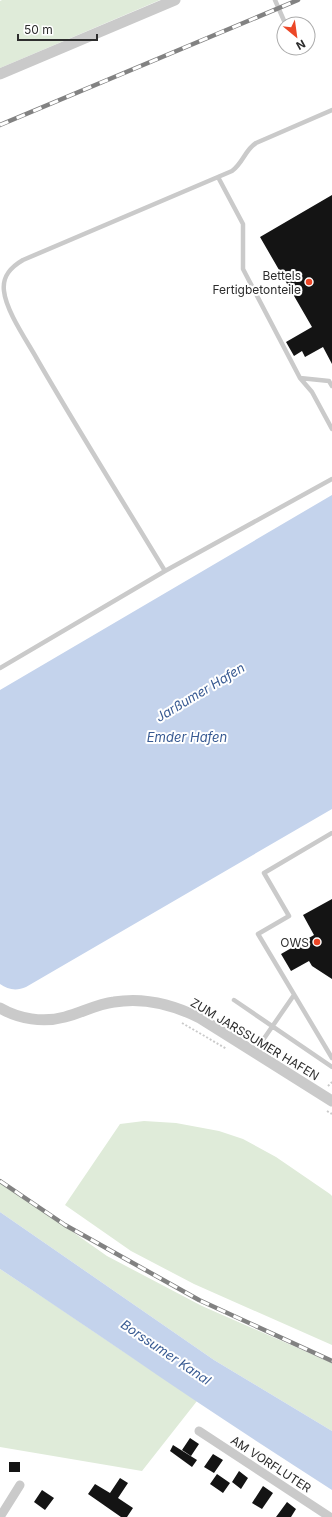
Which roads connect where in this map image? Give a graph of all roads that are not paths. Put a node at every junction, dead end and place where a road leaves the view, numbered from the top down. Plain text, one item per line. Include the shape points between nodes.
1 (175, 0) edge
2 (275, 0) edge
3 (282, 16) edge
4 (0, 74) edge
5 (332, 110) edge
6 (218, 177) junction
7 (300, 378) junction
8 (332, 386) edge
9 (332, 429) edge
10 (332, 479) edge
11 (165, 571) junction
12 (0, 668) edge
13 (332, 833) edge
14 (294, 995) junction
15 (234, 1000) dead end
16 (0, 1008) edge
17 (273, 1026) junction
18 (254, 1053) junction
19 (332, 1058) edge
20 (332, 1067) edge
21 (329, 1106) edge
22 (199, 1431) dead end
23 (20, 1486) dead end
24 (0, 1517) edge
25 (330, 1517) edge

1 - 4 street
2 - 3 lane
5 - 6 lane via 256,143 247,150 237,167
6 - 7 lane via 243,224 243,269
6 - 11 lane via 23,260 10,269 3,284 5,300 11,314
7 - 8 lane via 329,381
7 - 9 lane via 312,392
10 - 11 lane
11 - 12 lane
13 - 14 lane via 264,873 289,916 258,934
14 - 17 lane
14 - 19 lane
15 - 17 lane
16 - 18 street, ZUM JARSSUMER HAFEN via 24,1017 47,1019 63,1018 124,1000 162,1004 185,1011
17 - 18 lane
17 - 20 lane
18 - 21 street, ZUM JARSSUMER HAFEN
22 - 25 street, AM VORFLUTER
23 - 24 street

